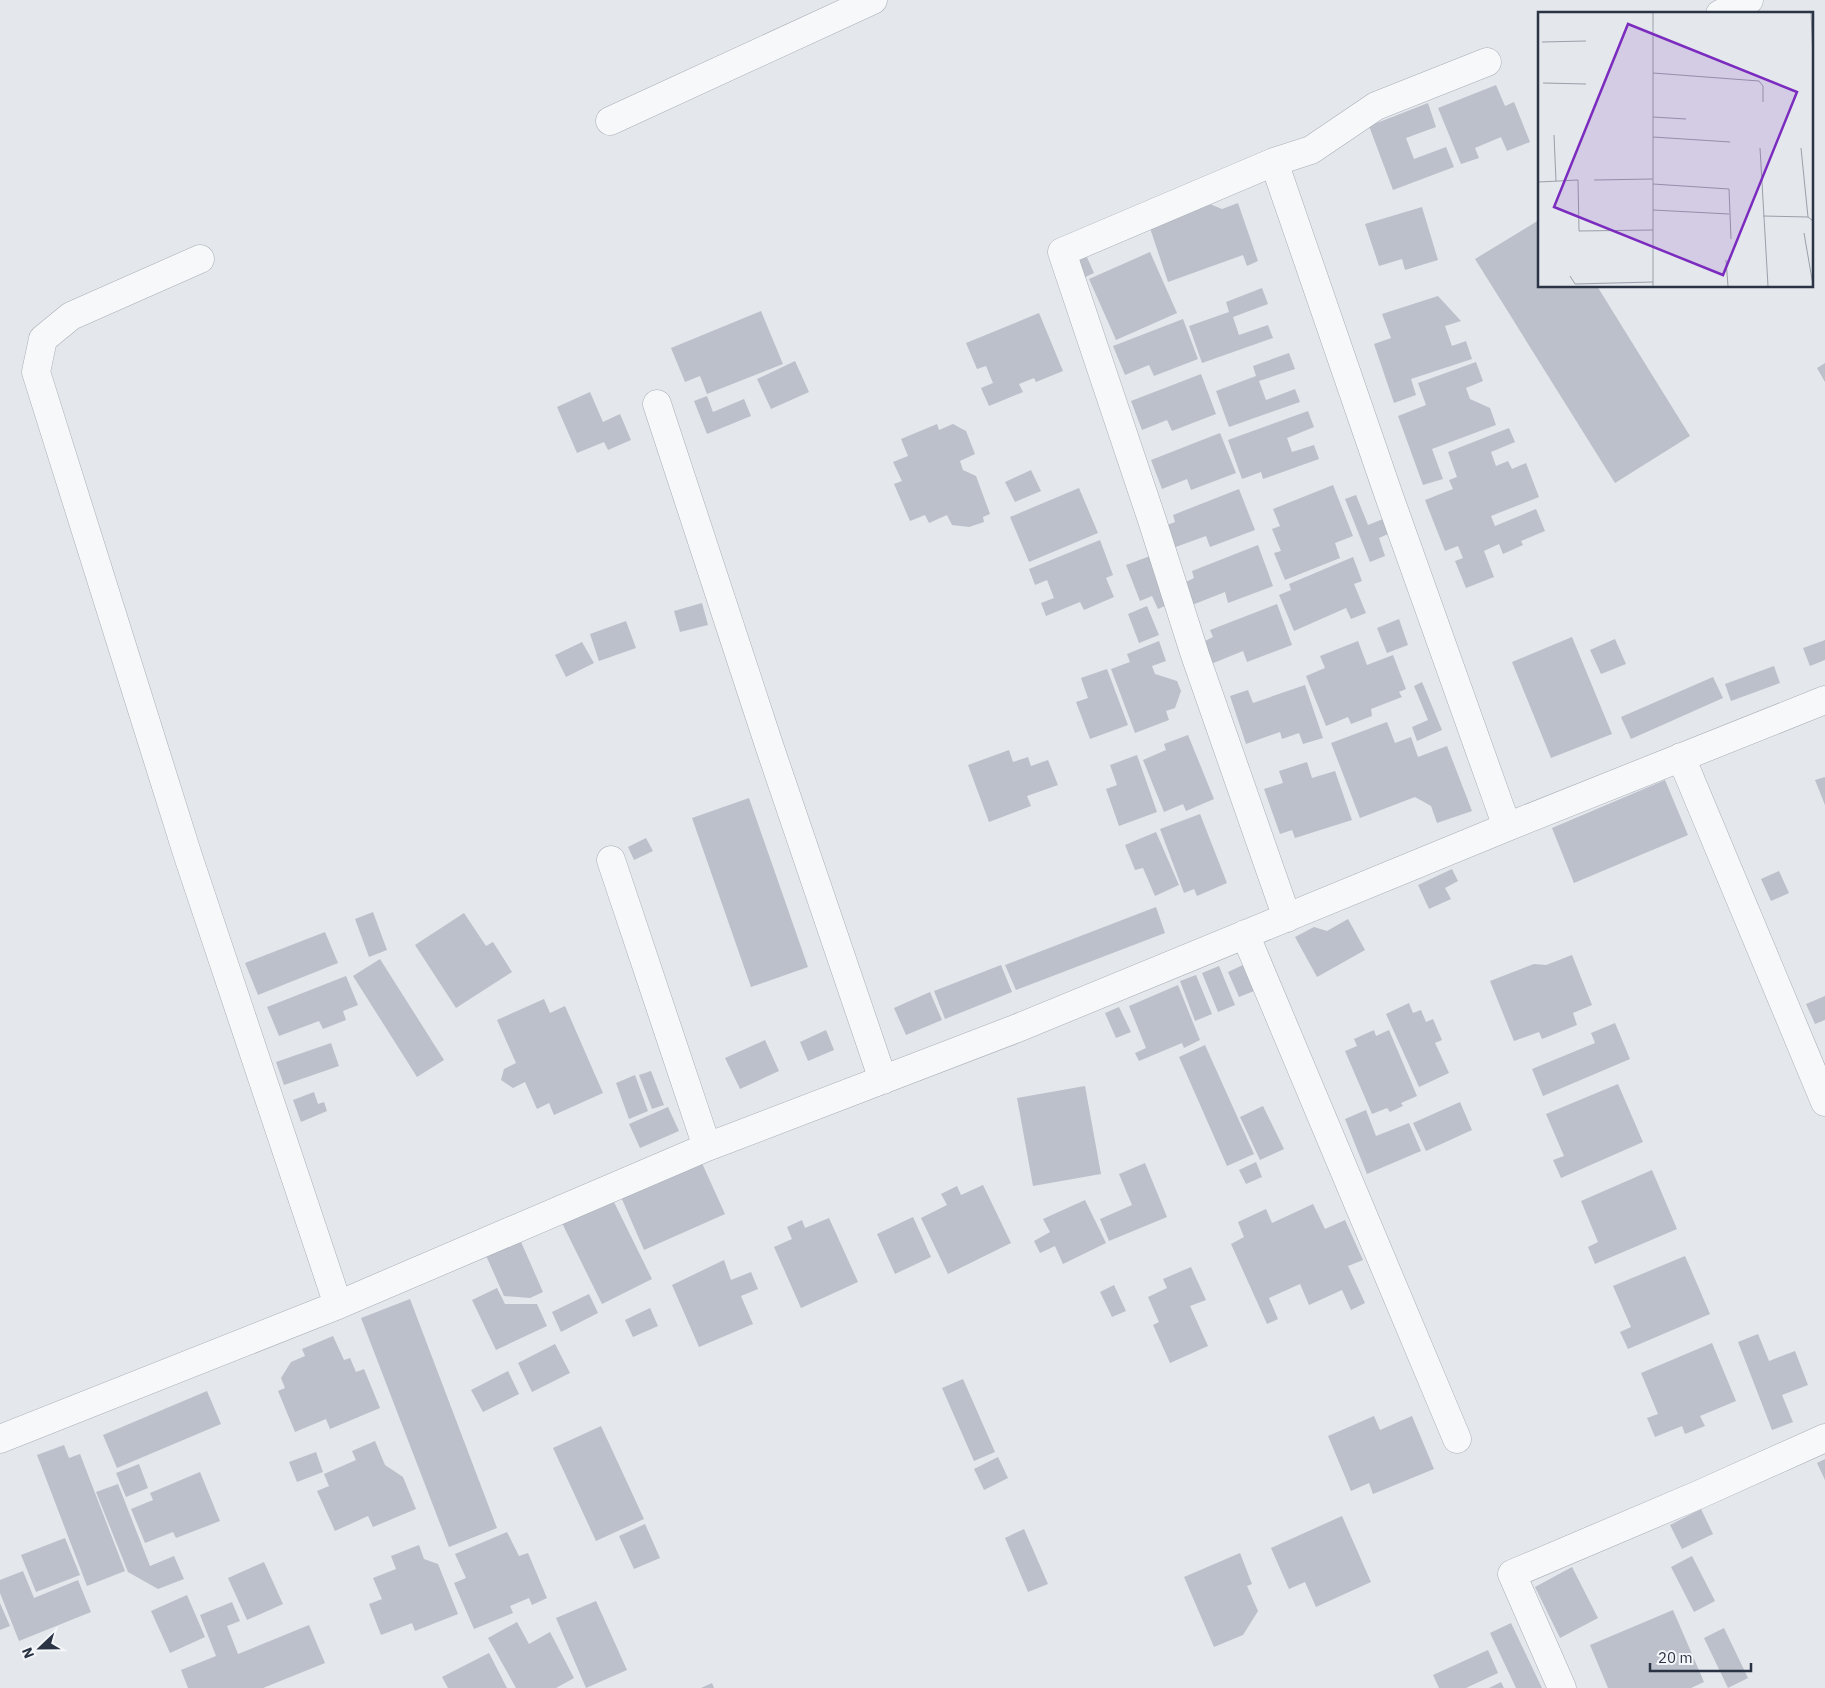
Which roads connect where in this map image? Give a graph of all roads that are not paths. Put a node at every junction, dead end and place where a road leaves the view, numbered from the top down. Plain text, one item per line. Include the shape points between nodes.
1 (873, 0) edge
2 (1749, 0) edge
3 (1724, 12) edge
4 (1486, 62) dead end
5 (610, 121) dead end
6 (1274, 162) junction
7 (200, 259) dead end
8 (657, 404) dead end
9 (1825, 700) edge
10 (1681, 757) junction
11 (1507, 828) junction
12 (611, 860) dead end
13 (1288, 918) junction
14 (1245, 934) junction
15 (883, 1080) junction
16 (1825, 1102) edge
17 (707, 1147) junction
18 (338, 1305) junction
19 (1457, 1438) dead end
20 (1825, 1438) edge
21 (0, 1440) edge
22 (1562, 1688) edge

1 - 5 street
2 - 3 street
4 - 6 street via 1376,106 1311,150
6 - 11 street
6 - 13 street via 1062,252 1195,656
7 - 18 street via 71,316 43,339 36,372 188,856
8 - 15 street
9 - 10 street
10 - 11 street
10 - 16 street
11 - 13 street
12 - 17 street
13 - 14 street
14 - 15 street
14 - 19 street
15 - 17 street
17 - 18 street
18 - 21 street
20 - 22 street via 1512,1574

